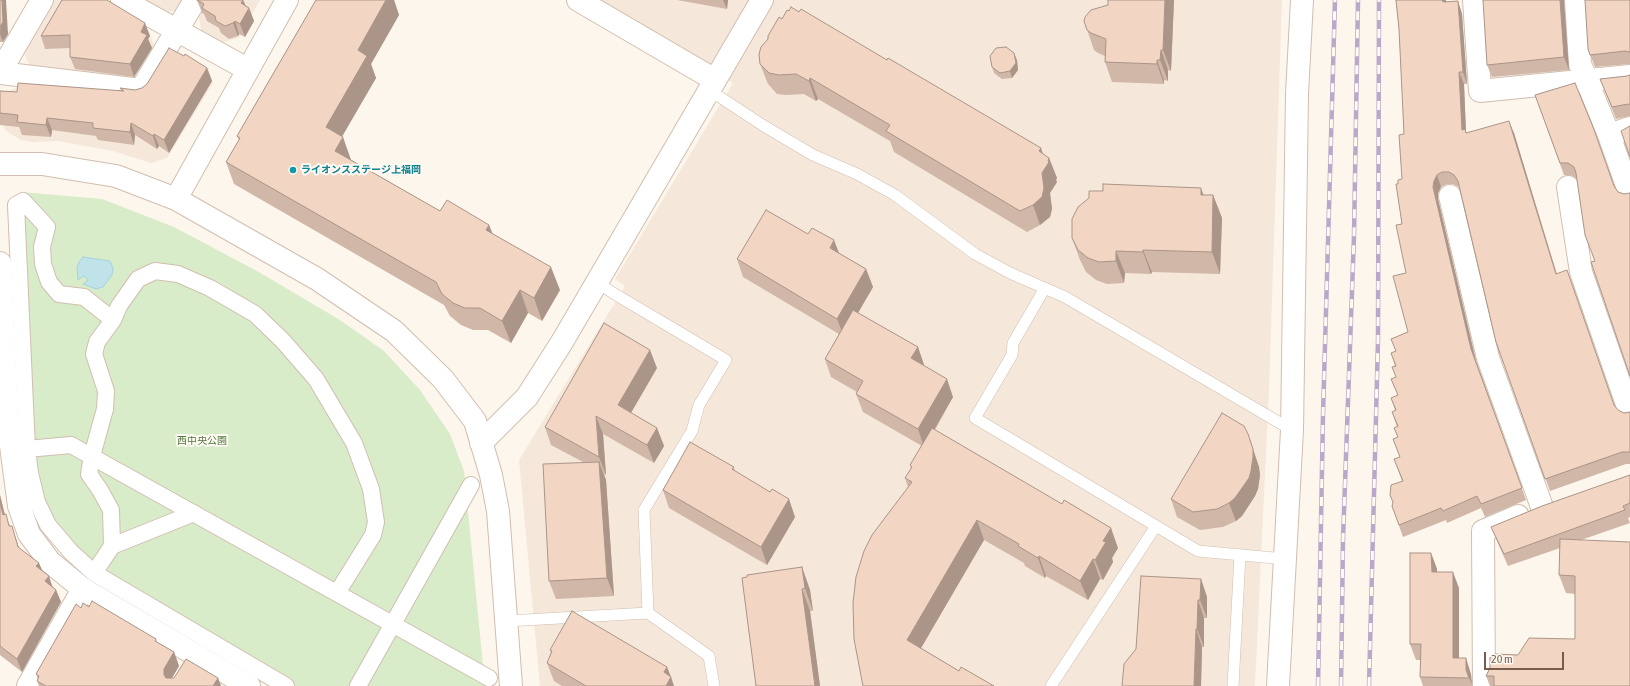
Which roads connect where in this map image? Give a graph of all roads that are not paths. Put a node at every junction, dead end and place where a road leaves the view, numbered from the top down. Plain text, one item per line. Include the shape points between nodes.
1 (42, 0) edge
2 (122, 0) edge
3 (195, 0) edge
4 (287, 0) edge
5 (578, 0) edge
6 (762, 0) edge
7 (1302, 0) edge
8 (1474, 0) edge
9 (1576, 0) edge
10 (177, 31) junction
11 (247, 70) junction
12 (0, 72) edge
13 (1630, 76) edge
14 (1587, 81) junction
15 (712, 85) junction
16 (1630, 128) edge
17 (1609, 135) junction
18 (0, 164) edge
19 (1568, 187) dead end
20 (1630, 194) edge
21 (1450, 196) dead end
22 (176, 199) junction
23 (0, 263) edge
24 (598, 282) junction
25 (1045, 288) junction
26 (113, 320) junction
27 (1630, 413) edge
28 (4, 416) edge
29 (1292, 430) junction
30 (481, 443) junction
31 (27, 449) junction
32 (92, 456) junction
33 (471, 485) dead end
34 (1564, 499) edge
35 (1542, 507) junction
36 (194, 513) junction
37 (1156, 526) junction
38 (112, 546) junction
39 (1240, 555) junction
40 (1285, 559) junction
41 (88, 581) junction
42 (337, 593) junction
43 (648, 613) junction
44 (507, 622) junction
45 (392, 624) junction
46 (489, 678) dead end
47 (28, 686) edge
48 (249, 686) edge
49 (286, 686) edge
50 (358, 686) edge
51 (511, 686) edge
52 (714, 686) edge
53 (1051, 686) edge
54 (1233, 686) edge
55 (1278, 686) edge
56 (1484, 686) edge

1 - 12 street
2 - 10 street
3 - 10 street
4 - 11 street
5 - 15 street
6 - 15 street
7 - 29 street
8 - 14 street via 1480,91
9 - 14 street via 1580,64
10 - 11 street
10 - 12 street via 141,90
11 - 22 street
13 - 14 street
14 - 17 street
15 - 24 street
15 - 25 lane via 764,126 813,155 857,174 895,195 975,254
16 - 17 street
17 - 20 street
18 - 22 street via 42,164 116,176
19 - 27 street via 1581,272
21 - 35 street via 1488,358
22 - 30 street via 317,279 394,331 443,380 475,421
23 - 28 street
24 - 30 street via 527,397
24 - 43 lane via 726,360 698,405 692,431 644,510
25 - 29 lane via 1078,304
25 - 37 lane via 1013,343 1012,355 975,418
26 - 31 street via 84,296 59,294 49,282 43,264 42,247 47,227 23,201 16,205
26 - 32 street via 97,342 94,354 106,390 105,409
26 - 42 street via 119,306 138,279 155,271 178,274 210,288 255,314 316,379 354,442 371,489 376,522 373,535
28 - 41 street via 19,506 29,534 50,562
29 - 40 street
30 - 44 street via 498,511
31 - 32 street via 71,444
31 - 41 street via 37,502 48,525 71,552
32 - 36 street
32 - 38 street via 89,474 111,510
33 - 45 street
34 - 35 street
35 - 56 street via 1483,531
36 - 38 street
36 - 42 street
37 - 39 lane via 1198,551
37 - 53 lane
38 - 41 street
39 - 40 lane
39 - 54 lane
40 - 55 street
41 - 47 street
41 - 48 street via 192,657
41 - 49 street
42 - 45 street
43 - 44 lane
43 - 52 lane via 709,656
44 - 51 street
45 - 46 street
45 - 50 street

